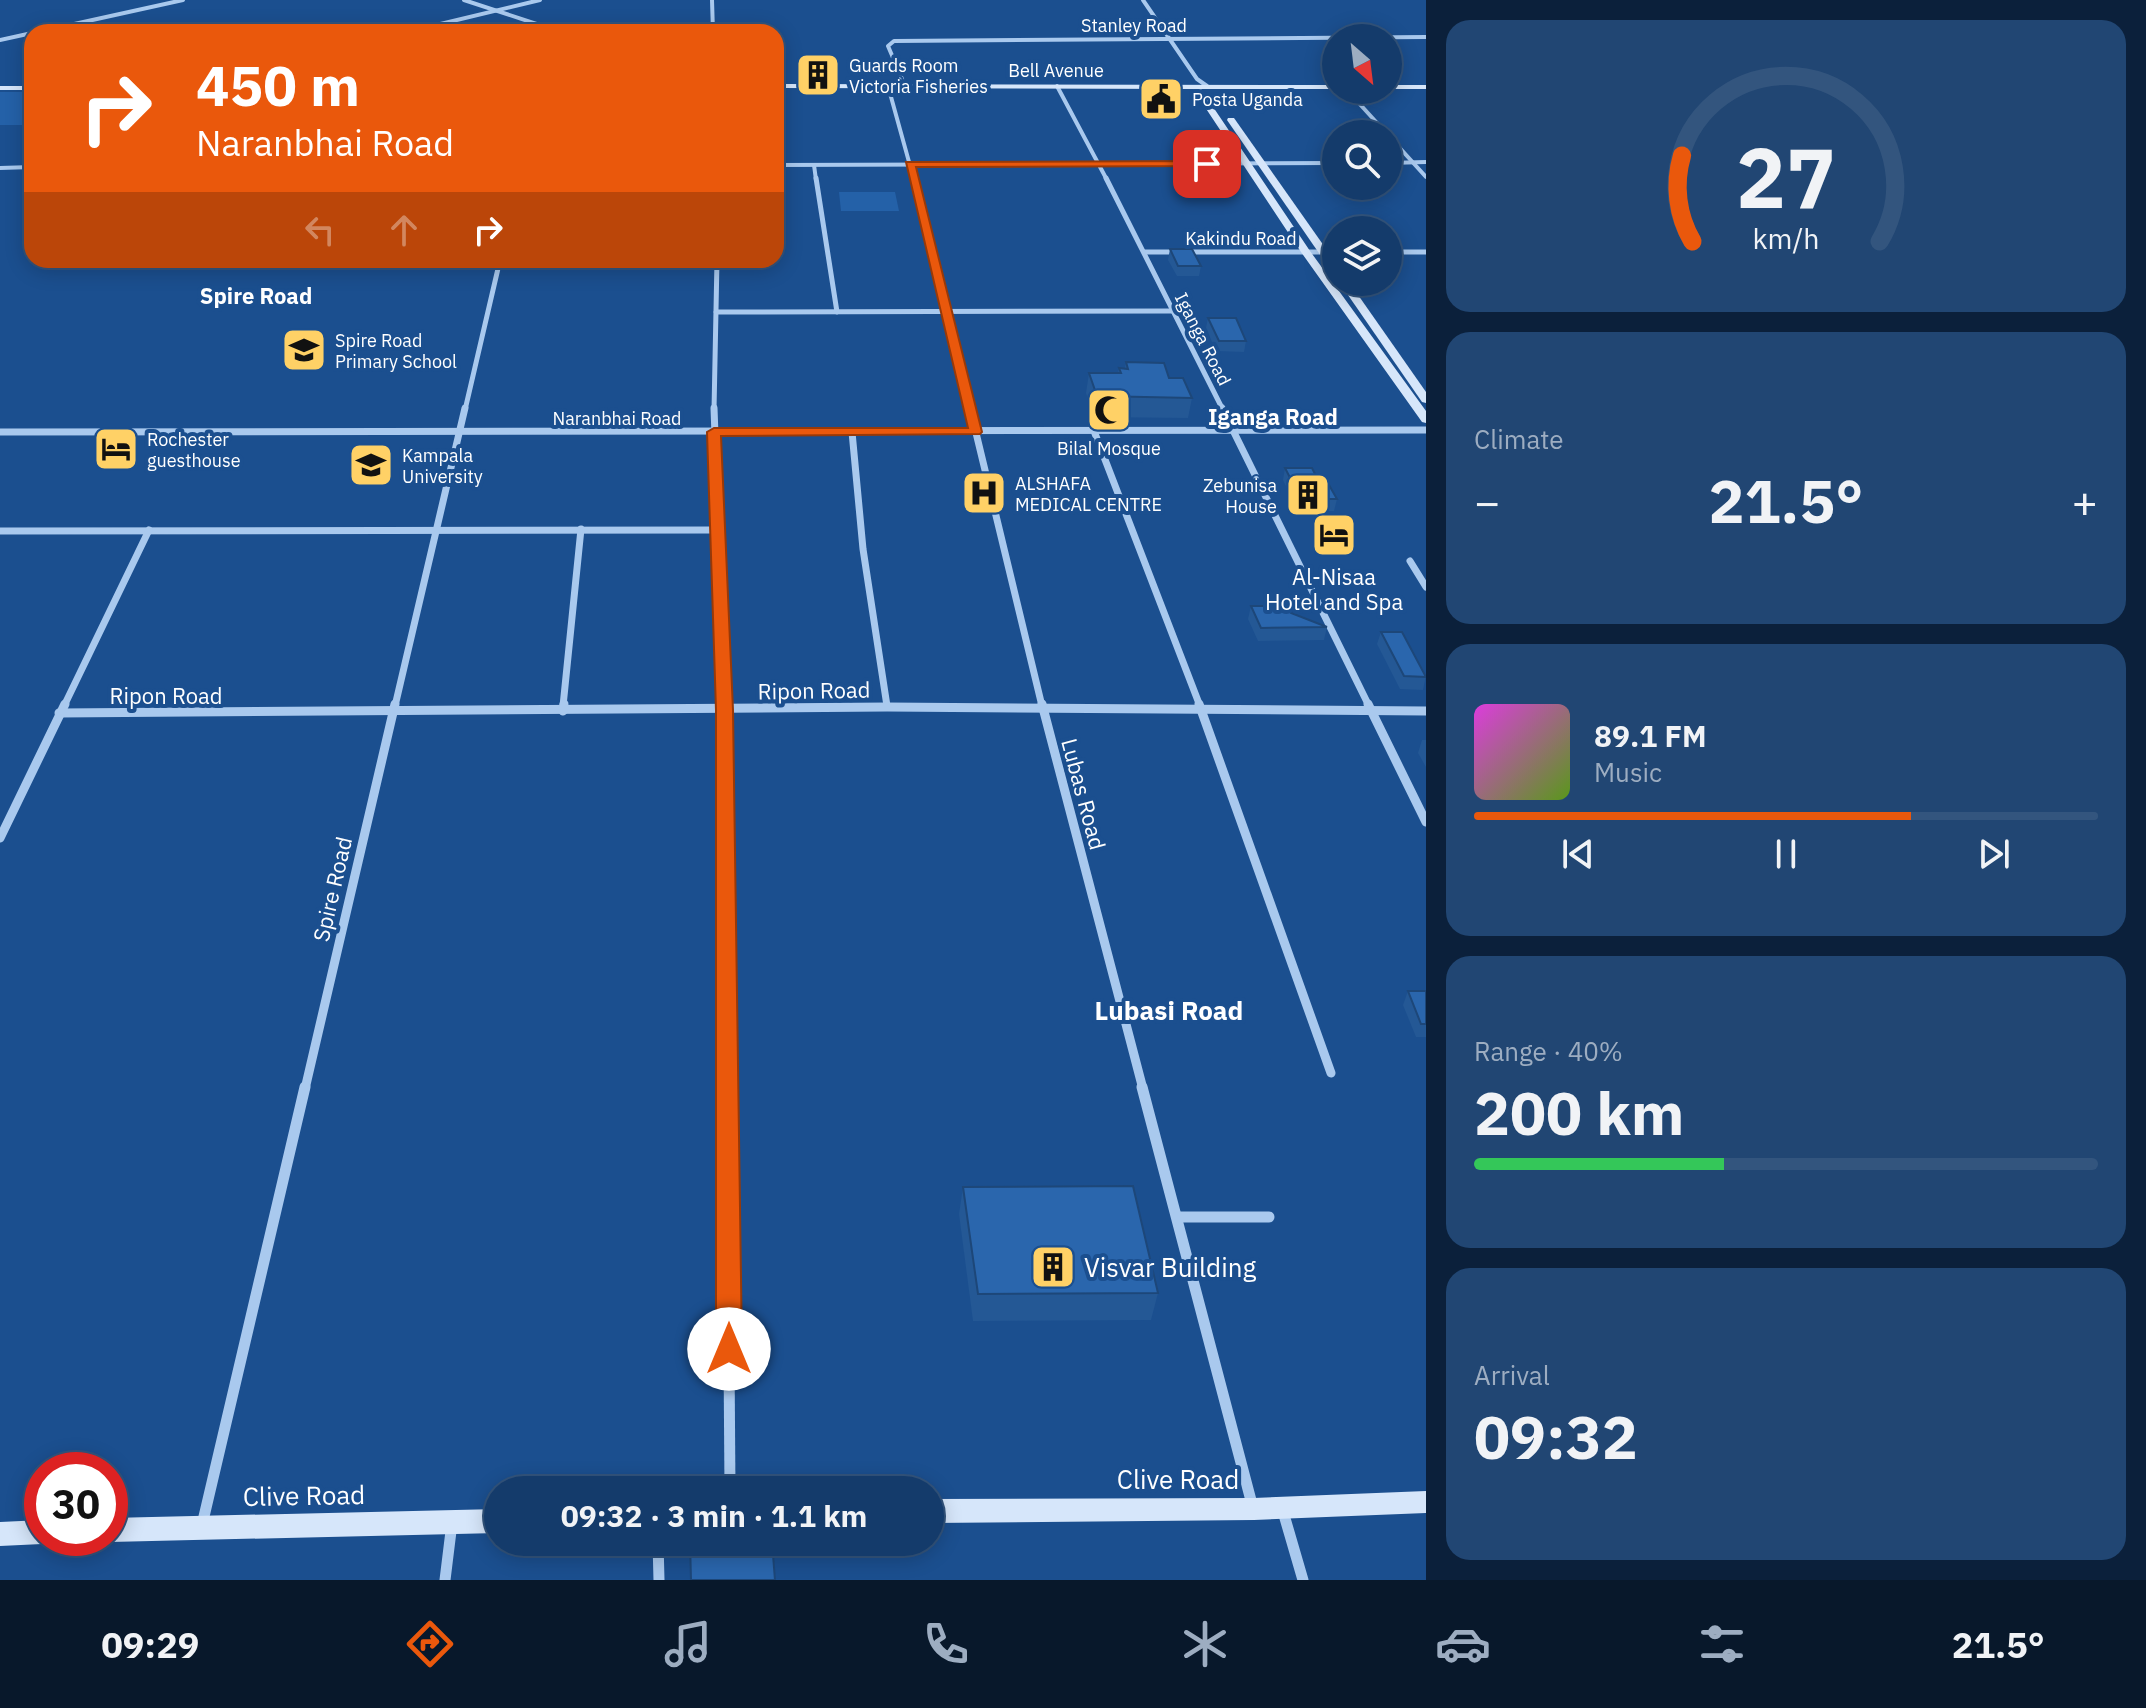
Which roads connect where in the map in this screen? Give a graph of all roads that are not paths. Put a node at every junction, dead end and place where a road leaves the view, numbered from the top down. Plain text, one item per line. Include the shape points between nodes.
1 (183, 0) edge
2 (464, 0) edge
3 (540, 0) edge
4 (712, 0) edge
5 (1143, 0) edge
6 (496, 10) junction
7 (74, 24) edge
8 (439, 24) edge
9 (537, 24) edge
10 (713, 24) edge
11 (24, 35) edge
12 (1426, 37) edge
13 (1170, 38) junction
14 (0, 40) edge
15 (1196, 82) junction
16 (784, 86) edge
17 (888, 86) junction
18 (905, 86) junction
19 (1057, 86) junction
20 (1207, 86) junction
21 (1322, 87) edge
22 (1402, 87) edge
23 (1426, 87) edge
24 (0, 88) edge
25 (24, 88) edge
26 (1359, 104) edge
27 (1374, 120) edge
28 (1402, 151) edge
29 (1402, 162) edge
30 (1413, 162) junction
31 (1426, 162) edge
32 (1322, 163) edge
33 (910, 164) junction
34 (1246, 164) junction
35 (1260, 164) junction
36 (784, 165) edge
37 (814, 165) junction
38 (1098, 165) junction
39 (24, 167) edge
40 (0, 168) edge
41 (1426, 177) edge
42 (1322, 251) edge
43 (1145, 252) junction
44 (1306, 252) junction
45 (1322, 252) edge
46 (1402, 252) edge
47 (1426, 252) edge
48 (498, 268) edge
49 (717, 268) edge
50 (1354, 296) edge
51 (946, 311) junction
52 (1172, 311) junction
53 (716, 312) junction
54 (837, 312) junction
55 (1426, 400) edge
56 (1426, 419) edge
57 (1426, 430) edge
58 (1094, 431) junction
59 (1233, 431) junction
60 (0, 432) edge
61 (459, 432) junction
62 (714, 432) junction
63 (852, 432) junction
64 (975, 432) junction
65 (438, 529) junction
66 (581, 529) junction
67 (149, 530) junction
68 (717, 530) junction
69 (0, 531) edge
70 (1410, 561) dead end
71 (1426, 587) edge
72 (887, 707) junction
73 (1043, 709) junction
74 (725, 710) junction
75 (1201, 710) junction
76 (563, 711) junction
77 (1369, 711) junction
78 (1426, 711) edge
79 (392, 712) junction
80 (59, 713) junction
81 (1426, 822) edge
82 (0, 838) edge
83 (1331, 1073) dead end
84 (1177, 1217) junction
85 (1269, 1217) dead end
86 (730, 1476) edge
87 (1426, 1502) edge
88 (1281, 1507) junction
89 (1254, 1509) junction
90 (944, 1511) edge
91 (484, 1522) edge
92 (452, 1523) junction
93 (202, 1526) junction
94 (128, 1529) edge
95 (24, 1533) edge
96 (0, 1534) edge
97 (658, 1556) edge
98 (445, 1580) edge
99 (659, 1580) edge
100 (1303, 1580) edge

1 - 7 street
2 - 6 street
3 - 6 street
4 - 10 street
5 - 13 street
6 - 8 street
6 - 9 street
11 - 14 street
12 - 13 street, Stanley Road
13 - 15 street
13 - 18 street, Stanley Road via 894,41 888,46
15 - 19 street, Bell Avenue
15 - 20 street, Bell Avenue
15 - 34 street
16 - 17 street, Bell Avenue
17 - 18 street, Bell Avenue
17 - 33 street, Lubas Road
18 - 19 street, Bell Avenue
19 - 38 street, Iganga Road
20 - 21 street, Bell Avenue
20 - 35 street
22 - 23 street
24 - 25 street
26 - 27 street
28 - 30 street
29 - 30 street
30 - 31 street
30 - 41 street
32 - 35 street
33 - 37 street
33 - 38 street
33 - 51 street, Lubas Road
34 - 35 street
34 - 38 street
34 - 44 street
35 - 42 street
36 - 37 street
37 - 54 street
38 - 43 street, Iganga Road
39 - 40 street
43 - 44 street, Kakindu Road
43 - 52 street, Iganga Road
44 - 45 street, Kakindu Road
44 - 56 street
46 - 47 street
48 - 61 street, Spire Road
49 - 53 street
50 - 55 street
51 - 52 street
51 - 54 street
51 - 64 street, Lubas Road
52 - 59 street, Iganga Road
53 - 54 street
53 - 62 street
57 - 59 street, Naranbhai Road
58 - 59 street, Naranbhai Road
58 - 64 street, Naranbhai Road
58 - 75 street
59 - 77 street, Iganga Road
60 - 61 street, Naranbhai Road
61 - 62 street, Naranbhai Road
61 - 65 street, Spire Road
62 - 63 street, Naranbhai Road
62 - 68 street
63 - 64 street, Naranbhai Road
63 - 72 street
64 - 73 street, Lubas Road
65 - 66 street
65 - 67 street
65 - 79 street, Spire Road
66 - 68 street
66 - 76 street
67 - 69 street
67 - 80 street
68 - 74 street
70 - 71 street
72 - 73 street, Ripon Road
72 - 74 street, Ripon Road
73 - 75 street, Ripon Road
73 - 84 street, Lubas Road
74 - 76 street, Ripon Road
74 - 86 street
75 - 77 street, Ripon Road
75 - 83 street
76 - 79 street, Ripon Road
77 - 78 street, Ripon Road
77 - 81 street, Iganga Road
79 - 80 street, Ripon Road
79 - 93 street, Spire Road
80 - 82 street
84 - 85 street
84 - 89 street, Lubas Road
87 - 88 street, Clive Road
88 - 89 street, Clive Road
88 - 100 street
89 - 90 street, Clive Road
91 - 92 street, Clive Road
92 - 93 street, Clive Road
92 - 98 street
93 - 94 street, Clive Road
95 - 96 street
97 - 99 street

